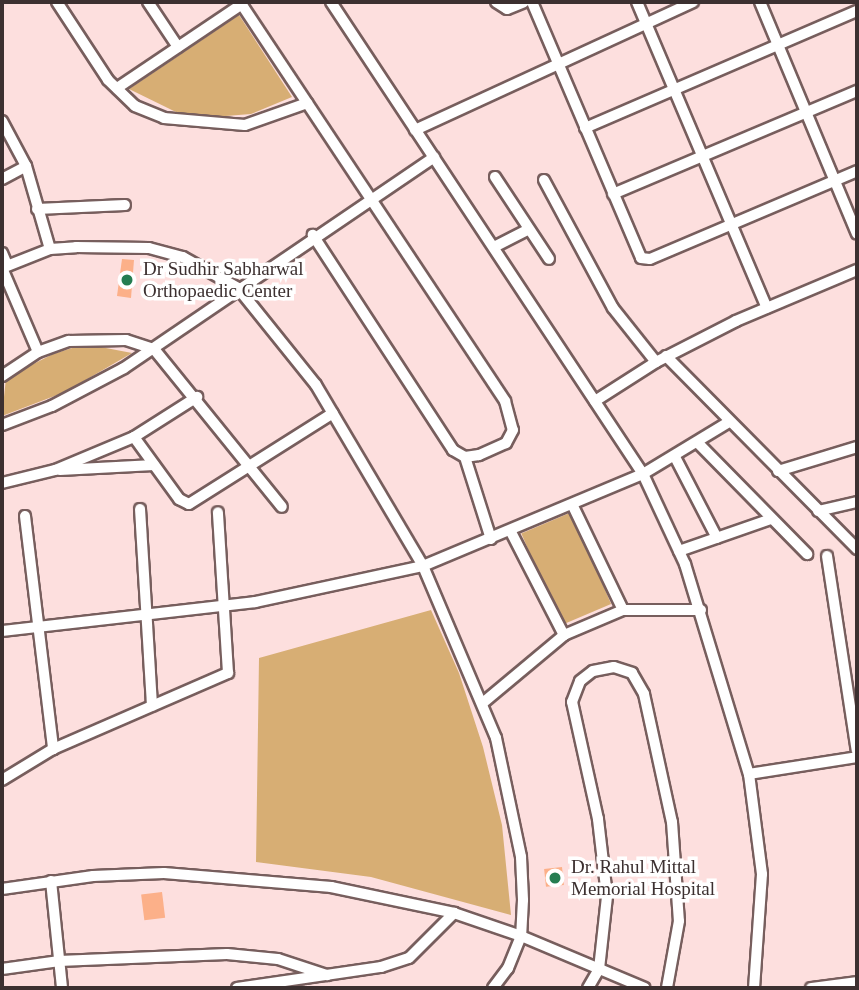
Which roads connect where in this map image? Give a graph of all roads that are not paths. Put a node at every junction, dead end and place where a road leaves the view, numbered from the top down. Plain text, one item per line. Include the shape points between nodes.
1 (57, 2) edge
2 (148, 2) edge
3 (331, 2) edge
4 (496, 2) edge
5 (524, 2) edge
6 (532, 2) edge
7 (637, 2) edge
8 (692, 2) edge
9 (760, 2) edge
10 (241, 3) edge
11 (857, 11) edge
12 (645, 22) junction
13 (178, 47) junction
14 (780, 47) junction
15 (558, 60) junction
16 (117, 88) junction
17 (672, 90) junction
18 (857, 91) edge
19 (307, 103) junction
20 (810, 115) junction
21 (2, 121) edge
22 (585, 128) junction
23 (415, 130) junction
24 (434, 157) junction
25 (701, 157) junction
26 (26, 166) junction
27 (857, 171) edge
28 (495, 177) dead end
29 (2, 179) edge
30 (544, 180) dead end
31 (837, 180) junction
32 (613, 194) junction
33 (372, 198) junction
34 (125, 205) dead end
35 (37, 209) junction
36 (731, 225) junction
37 (529, 229) junction
38 (857, 234) edge
39 (313, 235) junction
40 (494, 247) junction
41 (50, 249) junction
42 (2, 253) edge
43 (549, 259) dead end
44 (4, 267) edge
45 (857, 270) edge
46 (238, 288) junction
47 (766, 309) junction
48 (154, 349) junction
49 (38, 352) junction
50 (666, 356) junction
51 (656, 362) junction
52 (2, 376) edge
53 (197, 397) junction
54 (594, 401) junction
55 (333, 413) junction
56 (729, 422) junction
57 (2, 425) edge
58 (134, 437) junction
59 (698, 443) junction
60 (857, 447) edge
61 (465, 457) junction
62 (675, 457) junction
63 (248, 464) junction
64 (154, 465) junction
65 (55, 470) junction
66 (778, 471) junction
67 (643, 474) junction
68 (2, 483) edge
69 (857, 502) edge
70 (573, 506) junction
71 (282, 507) dead end
72 (140, 509) dead end
73 (818, 510) junction
74 (218, 512) dead end
75 (25, 516) dead end
76 (771, 519) junction
77 (511, 532) junction
78 (716, 538) junction
79 (491, 539) junction
80 (857, 549) edge
81 (679, 551) junction
82 (807, 554) dead end
83 (827, 556) dead end
84 (423, 566) junction
85 (225, 606) junction
86 (701, 610) junction
87 (622, 611) junction
88 (148, 614) junction
89 (39, 626) junction
90 (2, 631) edge
91 (564, 635) junction
92 (484, 702) junction
93 (152, 706) junction
94 (53, 749) junction
95 (857, 751) edge
96 (857, 757) edge
97 (749, 774) junction
98 (2, 780) edge
99 (51, 881) junction
100 (2, 889) edge
101 (454, 914) junction
102 (521, 936) junction
103 (59, 961) junction
104 (2, 969) edge
105 (599, 969) junction
106 (327, 975) junction
107 (857, 982) edge
108 (62, 988) edge
109 (237, 988) edge
110 (493, 988) edge
111 (587, 988) edge
112 (645, 988) edge
113 (667, 988) edge
114 (754, 988) edge
115 (811, 988) edge

1 - 16 street
2 - 13 street
3 - 23 street
4 - 5 street via 506,9
6 - 15 street
7 - 12 street
8 - 12 street
9 - 14 street
10 - 13 street
10 - 19 street
11 - 14 street
12 - 15 street
12 - 17 street
13 - 16 street
14 - 17 street
14 - 20 street
15 - 22 street
15 - 23 street
16 - 19 street via 135,106 164,118 207,125 245,125
17 - 22 street
17 - 25 street
18 - 20 street
19 - 33 street
20 - 25 street
20 - 31 street
21 - 26 street
22 - 32 street
23 - 24 street
24 - 33 street
24 - 40 street
25 - 32 street
25 - 36 street
26 - 29 street
26 - 35 street
27 - 31 street
28 - 37 street
30 - 51 street via 620,319
31 - 36 street
31 - 38 street
32 - 36 street via 637,254 646,260
33 - 39 street
33 - 61 street via 512,416 513,430 506,443 494,451
34 - 35 street
35 - 41 street
36 - 47 street
37 - 40 street
37 - 43 street
39 - 46 street
39 - 61 street via 443,439
40 - 54 street
41 - 44 street
41 - 46 street via 149,248 219,273
42 - 44 street
44 - 49 street
45 - 47 street
46 - 48 street
46 - 55 street via 260,309
47 - 50 street
48 - 49 street via 126,340 102,339 69,341
48 - 53 street
48 - 57 street via 101,382
49 - 52 street
50 - 51 street
50 - 56 street
51 - 54 street
53 - 58 street
53 - 63 street
54 - 67 street
55 - 63 street
55 - 84 street
56 - 59 street
56 - 66 street
58 - 64 street
58 - 65 street
59 - 62 street
59 - 76 street
60 - 66 street
61 - 79 street
62 - 67 street
62 - 78 street
63 - 64 street via 189,504 179,499
63 - 71 street
64 - 65 street
65 - 68 street
66 - 73 street
67 - 70 street
67 - 81 street
69 - 73 street
70 - 77 street
70 - 87 street
72 - 88 street
73 - 80 street
74 - 85 street
75 - 89 street
76 - 78 street
76 - 82 street
77 - 79 street
77 - 91 street
78 - 81 street
79 - 84 street
81 - 86 street
83 - 95 street
84 - 85 street via 321,591
84 - 92 street
85 - 88 street
85 - 93 street via 228,673
86 - 87 street
86 - 97 street
87 - 91 street
88 - 89 street
88 - 93 street
89 - 90 street
89 - 94 street
91 - 92 street
92 - 102 street via 511,799 521,857
93 - 94 street
94 - 98 street
96 - 97 street
97 - 114 street via 762,874
99 - 100 street
99 - 101 street via 131,874 237,876 402,899
99 - 103 street
101 - 102 street
101 - 106 street via 409,958
102 - 105 street
102 - 110 street via 508,968
103 - 104 street
103 - 106 street via 227,954 289,961
103 - 108 street
105 - 111 street
105 - 112 street
105 - 113 street via 608,915 605,873 572,702 580,681 593,671 623,667 639,680 644,694 676,847 679,921
106 - 109 street
107 - 115 street

